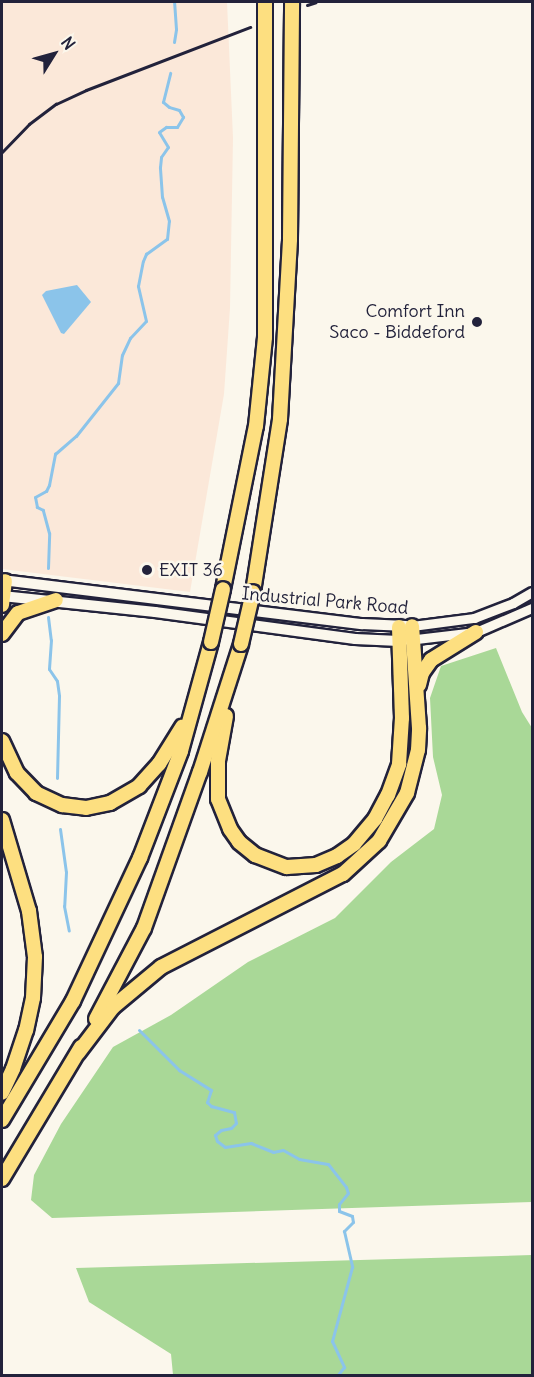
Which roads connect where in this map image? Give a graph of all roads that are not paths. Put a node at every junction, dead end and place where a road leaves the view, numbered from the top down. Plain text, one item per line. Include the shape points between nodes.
1 (260, 2) edge
2 (265, 2) edge
3 (292, 2) edge
4 (264, 56) junction
5 (3, 581) edge
6 (532, 592) edge
7 (2, 599) edge
8 (56, 600) junction
9 (532, 608) edge
10 (476, 632) junction
11 (2, 634) edge
12 (406, 634) junction
13 (241, 644) junction
14 (417, 699) junction
15 (194, 704) junction
16 (2, 741) edge
17 (2, 820) edge
18 (78, 1053) junction
19 (2, 1093) edge
20 (2, 1120) edge
21 (2, 1179) edge

1 - 4 highway
2 - 4 highway
3 - 13 highway, bridge via 290,239 280,419 254,592
4 - 15 highway, bridge via 265,337 256,426 224,589
5 - 7 highway
5 - 12 main road, Industrial Park Road
6 - 12 street, Industrial Park Road via 474,618
7 - 8 main road, Industrial Park Road
8 - 11 highway via 18,612
8 - 12 main road, Industrial Park Road via 355,639
9 - 10 street, Industrial Park Road
10 - 12 street, Industrial Park Road
10 - 14 highway via 438,653 426,665
12 - 13 highway via 401,753 388,795 368,829 347,850 304,867 272,863 255,855 230,829 218,799 220,744
12 - 14 highway
13 - 18 highway via 144,928
14 - 18 highway via 419,738 411,781 390,826 368,853 329,882 161,967 123,997
15 - 16 highway via 171,748 148,776 124,796 94,807 69,807 36,793 17,773
15 - 20 highway via 165,795 108,930 74,1001
17 - 19 highway via 29,911 35,957 28,1023
18 - 21 highway

